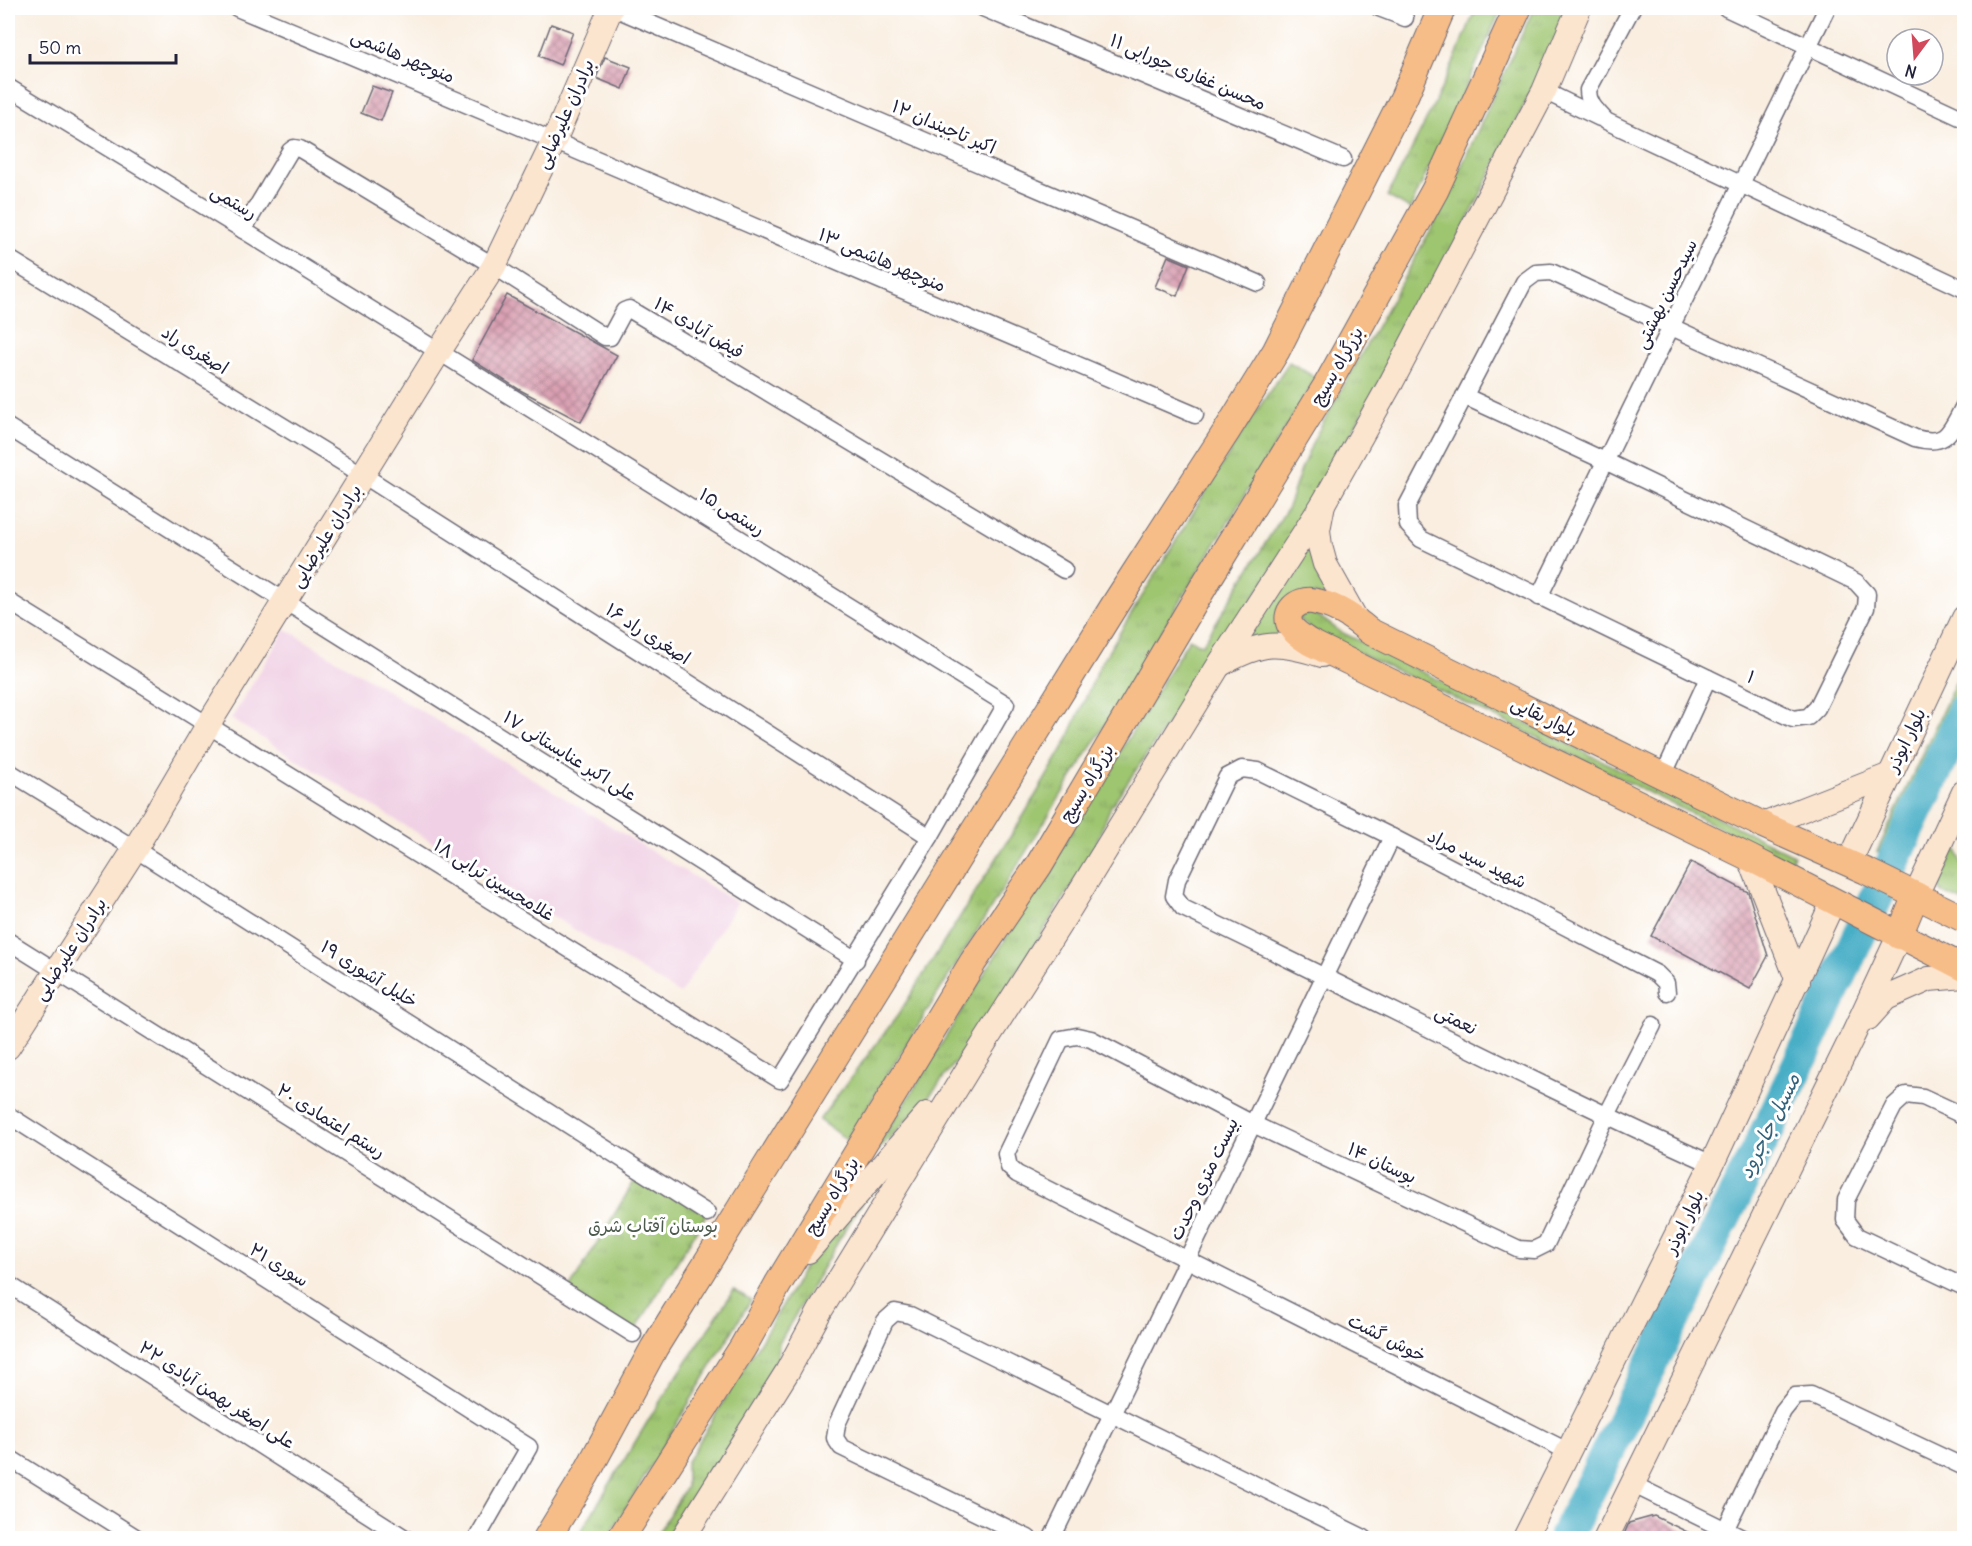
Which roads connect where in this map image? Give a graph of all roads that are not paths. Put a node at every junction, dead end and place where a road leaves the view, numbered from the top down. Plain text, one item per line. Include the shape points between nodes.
1 (237, 8) edge
2 (613, 8) edge
3 (983, 8) edge
4 (1379, 8) edge
5 (1442, 8) edge
6 (1518, 8) edge
7 (1579, 8) edge
8 (1632, 8) edge
9 (1726, 8) edge
10 (1827, 8) edge
11 (1405, 18) dead end
12 (1809, 45) junction
13 (8, 87) edge
14 (1544, 91) junction
15 (1965, 119) edge
16 (1606, 121) junction
17 (554, 141) junction
18 (1343, 159) dead end
19 (1740, 185) junction
20 (243, 230) junction
21 (8, 258) edge
22 (494, 266) junction
23 (1258, 283) dead end
24 (1965, 289) edge
25 (1671, 327) junction
26 (438, 353) junction
27 (1464, 396) junction
28 (1965, 406) edge
29 (1195, 415) dead end
30 (8, 427) edge
31 (1605, 461) junction
32 (363, 475) junction
33 (1327, 495) junction
34 (1064, 570) dead end
35 (1539, 597) junction
36 (286, 600) junction
37 (8, 601) edge
38 (1965, 618) edge
39 (1357, 621) junction
40 (1351, 664) junction
41 (1219, 665) junction
42 (1708, 678) junction
43 (208, 725) junction
44 (8, 771) edge
45 (1890, 775) junction
46 (1663, 776) junction
47 (1960, 801) edge
48 (1763, 825) junction
49 (1965, 835) edge
50 (930, 837) junction
51 (1392, 837) junction
52 (135, 849) junction
53 (1750, 858) junction
54 (1857, 867) junction
55 (1908, 891) junction
56 (1837, 904) junction
57 (1183, 908) joint
58 (1965, 919) edge
59 (1890, 931) junction
60 (8, 941) edge
61 (856, 960) junction
62 (1965, 968) edge
63 (56, 970) junction
64 (1325, 976) junction
65 (1965, 976) edge
66 (1798, 981) junction
67 (1668, 993) dead end
68 (1653, 1025) dead end
69 (1854, 1034) junction
70 (1077, 1036) joint
71 (8, 1047) edge
72 (971, 1064) junction
73 (8, 1115) edge
74 (1965, 1116) edge
75 (1606, 1117) junction
76 (1253, 1124) junction
77 (1712, 1164) junction
78 (707, 1213) dead end
79 (1186, 1259) junction
80 (8, 1284) edge
81 (778, 1284) junction
82 (1965, 1287) edge
83 (633, 1334) dead end
84 (1112, 1413) junction
85 (1569, 1452) junction
86 (8, 1457) edge
87 (1965, 1467) edge
88 (1634, 1485) junction
89 (1725, 1530) junction
90 (137, 1539) edge
91 (405, 1539) edge
92 (477, 1539) edge
93 (547, 1539) edge
94 (621, 1539) edge
95 (683, 1539) edge
96 (1028, 1539) edge
97 (1052, 1539) edge
98 (1364, 1539) edge
99 (1525, 1539) edge
100 (1606, 1539) edge
101 (1743, 1539) edge

1 - 17 street, منوچهر هاشمی
2 - 17 main road, برادران علیرضایی
2 - 23 street, اکبر تاجبندان ۱۲
3 - 18 street, محسن غفاری جورابی ۱۱
4 - 11 street
5 - 93 highway via 1404,97 1275,351 654,1348
6 - 81 highway, بزرگراه بسیج via 1435,190 1328,385 1039,865 974,962
7 - 14 main road
8 - 16 street via 1588,90 1591,105
9 - 12 street
10 - 12 street, سیدحسن بهشتی
12 - 15 street
12 - 19 street, سیدحسن بهشتی
13 - 20 street, رستمی
14 - 16 street
14 - 33 main road via 1392,381
16 - 19 street
17 - 22 main road, برادران علیرضایی
17 - 29 street, منوچهر هاشمی ۱۳
19 - 24 street
19 - 25 street, سیدحسن بهشتی
20 - 22 street, فیض آبادی ۱۴ via 294,148
20 - 26 street, رستمی
21 - 32 street, اصغری راد
22 - 26 main road, برادران علیرضایی
22 - 34 street, فیض آبادی ۱۴ via 605,337 610,337 624,311 629,309
25 - 27 street, ۱ via 1551,272 1536,273 1524,282
25 - 28 street, ۱ via 1915,438 1930,442 1946,436
25 - 31 street, سیدحسن بهشتی
26 - 32 main road, برادران علیرضایی
26 - 50 street, رستمی ۱۵ via 1006,704
27 - 31 street
27 - 35 street, ۱ via 1407,506 1408,525 1421,539
30 - 36 street, علی اکبر عنابستانی ۱۷
31 - 35 street, سیدحسن بهشتی
31 - 42 street, ۱ via 1856,582 1867,594 1866,608 1817,708 1808,717 1793,719
32 - 36 main road, برادران علیرضایی
32 - 50 street, اصغری راد ۱۶
33 - 39 main road, بلوار بقایی via 1318,530 1320,546 1325,564
33 - 41 main road
35 - 42 street, ۱
36 - 43 main road, برادران علیرضایی
36 - 61 street, علی اکبر عنابستانی ۱۷
37 - 43 street, غلامحسین ترابی ۱۸
38 - 45 main road, بلوار ابوذر
39 - 40 main road via 1311,601 1298,603 1290,610 1288,619 1299,635
39 - 46 main road, بلوار بقایی via 1370,631
40 - 41 main road, بلوار بقایی via 1294,646 1274,644 1248,649
40 - 53 main road, بلوار بقایی
41 - 72 main road
42 - 46 street
43 - 52 main road, برادران علیرضایی
43 - 61 street, غلامحسین ترابی ۱۸ via 780,1080
44 - 52 street, خلیل آشوری ۱۹
45 - 48 main road
45 - 54 main road, بلوار ابوذر
46 - 48 main road, بلوار بقایی
47 - 49 main road
47 - 55 main road
48 - 54 main road, بلوار بقایی
50 - 61 street
51 - 57 street, شهید سید مراد via 1258,771 1242,769 1227,777 1177,880 1174,896
51 - 64 street, بیست متری وحدت
51 - 67 street, شهید سید مراد via 1657,974 1666,983
52 - 63 main road, برادران علیرضایی
52 - 78 street, خلیل آشوری ۱۹
53 - 56 main road, بلوار بقایی
53 - 66 main road
54 - 55 main road, بلوار بقایی
54 - 56 main road
55 - 58 main road
55 - 59 main road
56 - 59 main road, بلوار بقایی
56 - 66 main road, بلوار ابوذر
57 - 64 street, نعمتی
59 - 62 main road
59 - 69 main road
60 - 63 street, رستم اعتمادی ۲۰
63 - 71 main road, برادران علیرضایی
63 - 83 street, رستم اعتمادی ۲۰
64 - 75 street, نعمتی
64 - 76 street, بیست متری وحدت
65 - 69 main road via 1929,979 1886,998
66 - 77 main road, بلوار ابوذر
68 - 75 street, بوستان ۱۴
69 - 88 main road
70 - 76 street, بوستان ۱۴ via 1091,1039
70 - 79 street, خوش گشت via 1061,1039 1006,1154 1009,1167
72 - 81 main road
72 - 95 main road
73 - 92 street, سوری ۲۱ via 530,1447
74 - 82 street via 1923,1097 1906,1095 1894,1106 1846,1200 1845,1220 1857,1236
75 - 76 street, بوستان ۱۴ via 1546,1244 1534,1250 1520,1249
75 - 77 street, نعمتی
76 - 79 street, بیست متری وحدت
77 - 85 main road, بلوار ابوذر
79 - 84 street, بیست متری وحدت
79 - 85 street, خوش گشت
80 - 91 street, علی اصغر بهمن آبادی ۲۲
81 - 94 highway, بزرگراه بسیج via 743,1347
84 - 96 street via 910,1314 895,1312 885,1321 837,1424 835,1438 841,1447
84 - 97 street, بیست متری وحدت
84 - 98 street
85 - 99 main road, بلوار ابوذر
86 - 90 street
87 - 89 street via 1811,1395 1795,1396 1783,1411
88 - 89 street
88 - 100 main road
89 - 101 street

